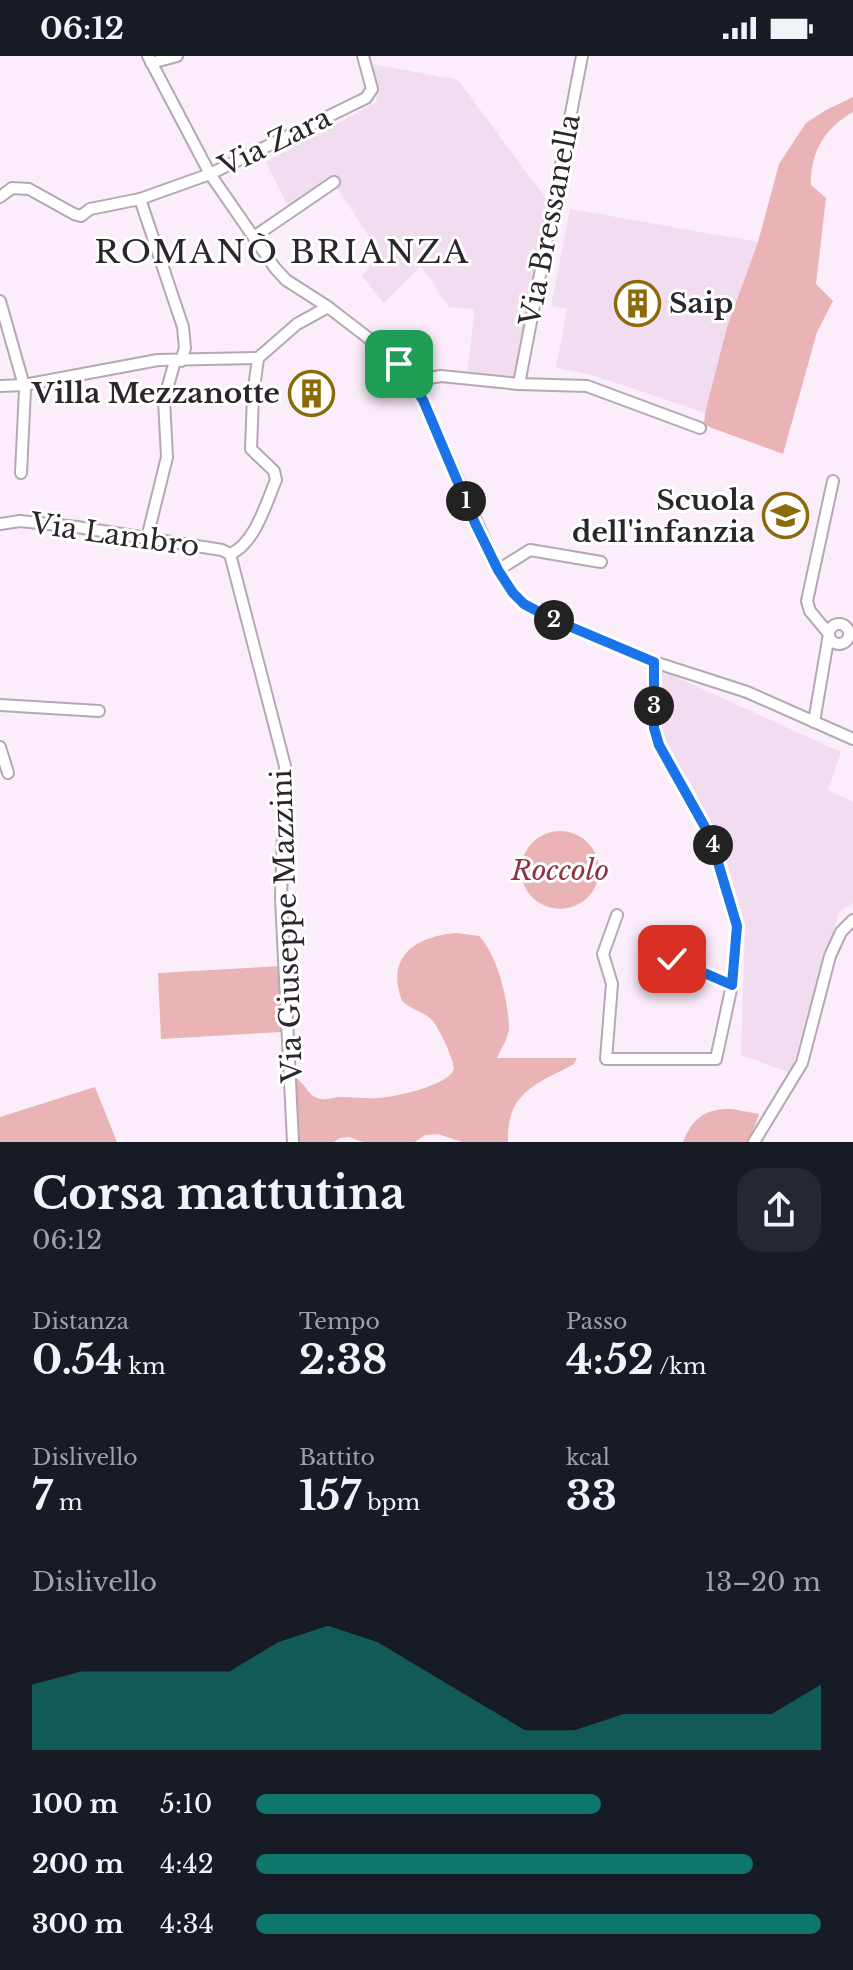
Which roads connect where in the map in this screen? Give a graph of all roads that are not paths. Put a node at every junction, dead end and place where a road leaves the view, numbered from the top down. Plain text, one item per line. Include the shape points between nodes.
1 (177, 56) edge
2 (363, 56) edge
3 (582, 56) edge
4 (150, 59) edge
5 (210, 174) junction
6 (334, 182) dead end
7 (0, 197) edge
8 (140, 199) junction
9 (255, 236) junction
10 (0, 301) edge
11 (328, 307) junction
12 (258, 358) junction
13 (178, 361) junction
14 (412, 381) junction
15 (519, 384) junction
16 (24, 385) junction
17 (0, 386) edge
18 (700, 428) dead end
19 (21, 473) dead end
20 (833, 481) dead end
21 (0, 524) edge
22 (147, 538) junction
23 (230, 554) junction
24 (601, 562) dead end
25 (498, 570) junction
26 (810, 611) junction
27 (845, 626) edge
28 (829, 634) junction
29 (853, 642) edge
30 (840, 644) junction
31 (654, 662) junction
32 (823, 664) junction
33 (0, 705) edge
34 (99, 711) dead end
35 (814, 722) junction
36 (853, 739) edge
37 (0, 747) edge
38 (8, 773) dead end
39 (617, 915) dead end
40 (853, 920) edge
41 (672, 959) dead end
42 (732, 985) junction
43 (293, 1142) edge
44 (754, 1142) edge

1 - 4 street
2 - 5 street, Via Zara via 372,89 366,98
3 - 15 street, Via Bressanella
4 - 5 street
5 - 8 street, Via Zara
5 - 9 street
6 - 9 street
7 - 8 street, Via Zara via 12,188 29,189 81,216 90,209
8 - 13 street via 183,327 185,348
9 - 11 street via 286,280
10 - 16 street
11 - 12 street via 297,324
11 - 14 street via 393,357
12 - 13 street
12 - 23 street via 251,449 274,471 276,480 243,546
13 - 16 street via 158,360
13 - 22 street via 164,400 167,457
14 - 15 street via 441,376
14 - 25 street
15 - 18 street via 587,386
16 - 17 street
16 - 19 street
20 - 26 street via 807,601
21 - 22 street, Via Lambro via 20,521
22 - 23 street, Via Lambro
23 - 43 street, Via Giuseppe Mazzini via 285,766 281,898
24 - 25 street via 530,550
25 - 31 street via 524,604
26 - 27 street
26 - 28 street
27 - 28 street
27 - 30 street via 849,636
28 - 30 street
28 - 32 street
29 - 30 street
30 - 32 street
31 - 35 street via 747,692
31 - 42 street via 659,745 710,836 737,926
32 - 35 street
33 - 34 street
35 - 36 street
37 - 38 street
39 - 42 street via 603,954 612,984 606,1059 716,1059
40 - 44 street via 830,956 802,1063
41 - 42 street

